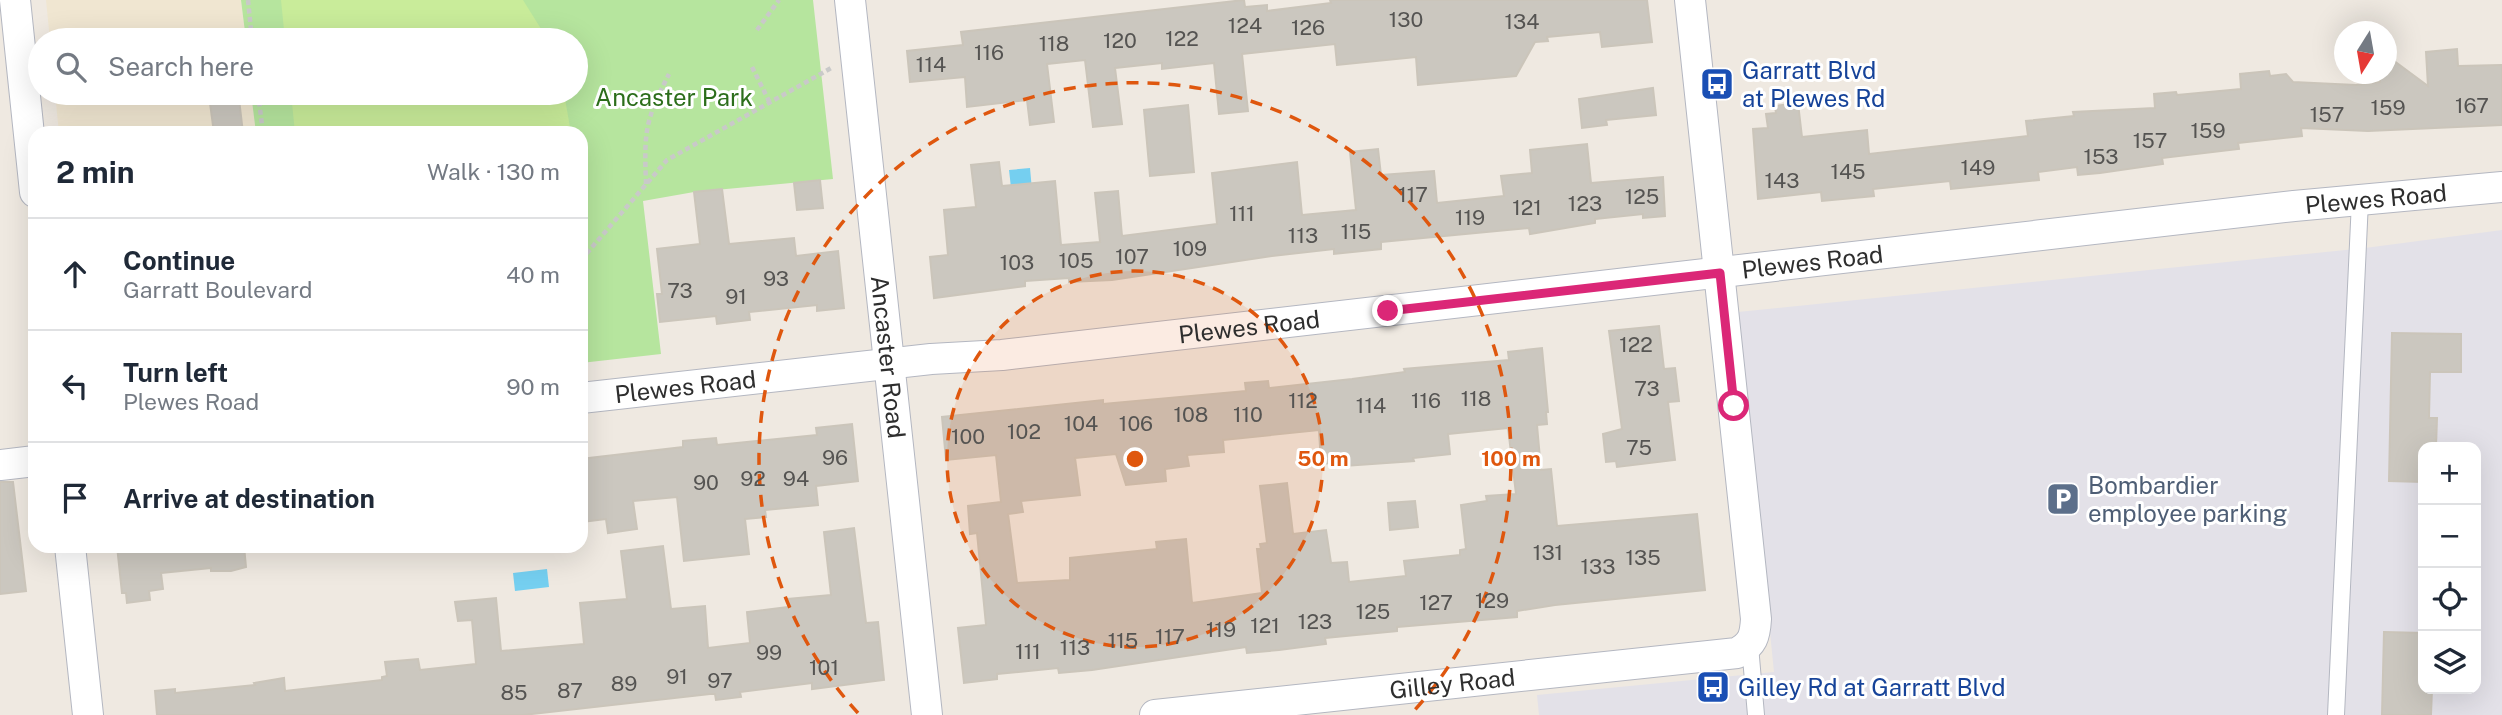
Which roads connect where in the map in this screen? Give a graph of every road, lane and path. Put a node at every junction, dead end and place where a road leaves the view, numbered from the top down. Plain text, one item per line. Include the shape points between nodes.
1 (15, 0) edge
2 (248, 0) edge
3 (779, 0) edge
4 (850, 0) edge
5 (1690, 0) edge
6 (251, 28) edge
7 (757, 30) dead end
8 (855, 54) junction
9 (752, 68) dead end
10 (670, 75) dead end
11 (12, 84) edge
12 (770, 103) junction
13 (260, 105) edge
14 (262, 126) edge
15 (28, 159) edge
16 (646, 184) junction
17 (2502, 187) edge
18 (2360, 201) junction
19 (588, 252) edge
20 (1720, 273) junction
21 (889, 365) junction
22 (588, 397) edge
23 (28, 462) edge
24 (0, 465) edge
25 (71, 553) edge
26 (1750, 646) junction
27 (88, 715) edge
28 (927, 715) edge
29 (1156, 715) edge
30 (1756, 715) edge
31 (2336, 715) edge

1 - 11 street
2 - 6 path
3 - 7 path
4 - 8 street, Ancaster Road
5 - 20 street
8 - 12 path
8 - 21 street, Ancaster Road
9 - 12 path
10 - 16 path via 648,117
11 - 15 street
12 - 16 path via 667,160
13 - 14 path
16 - 19 path
17 - 18 street, Plewes Road
18 - 20 street, Plewes Road
18 - 31 lane
20 - 21 street, Plewes Road
20 - 26 street via 1756,618
21 - 22 street, Plewes Road
21 - 28 street, Ancaster Road
23 - 24 street
25 - 27 street
26 - 29 street, Gilley Road via 1737,653
26 - 30 lane

